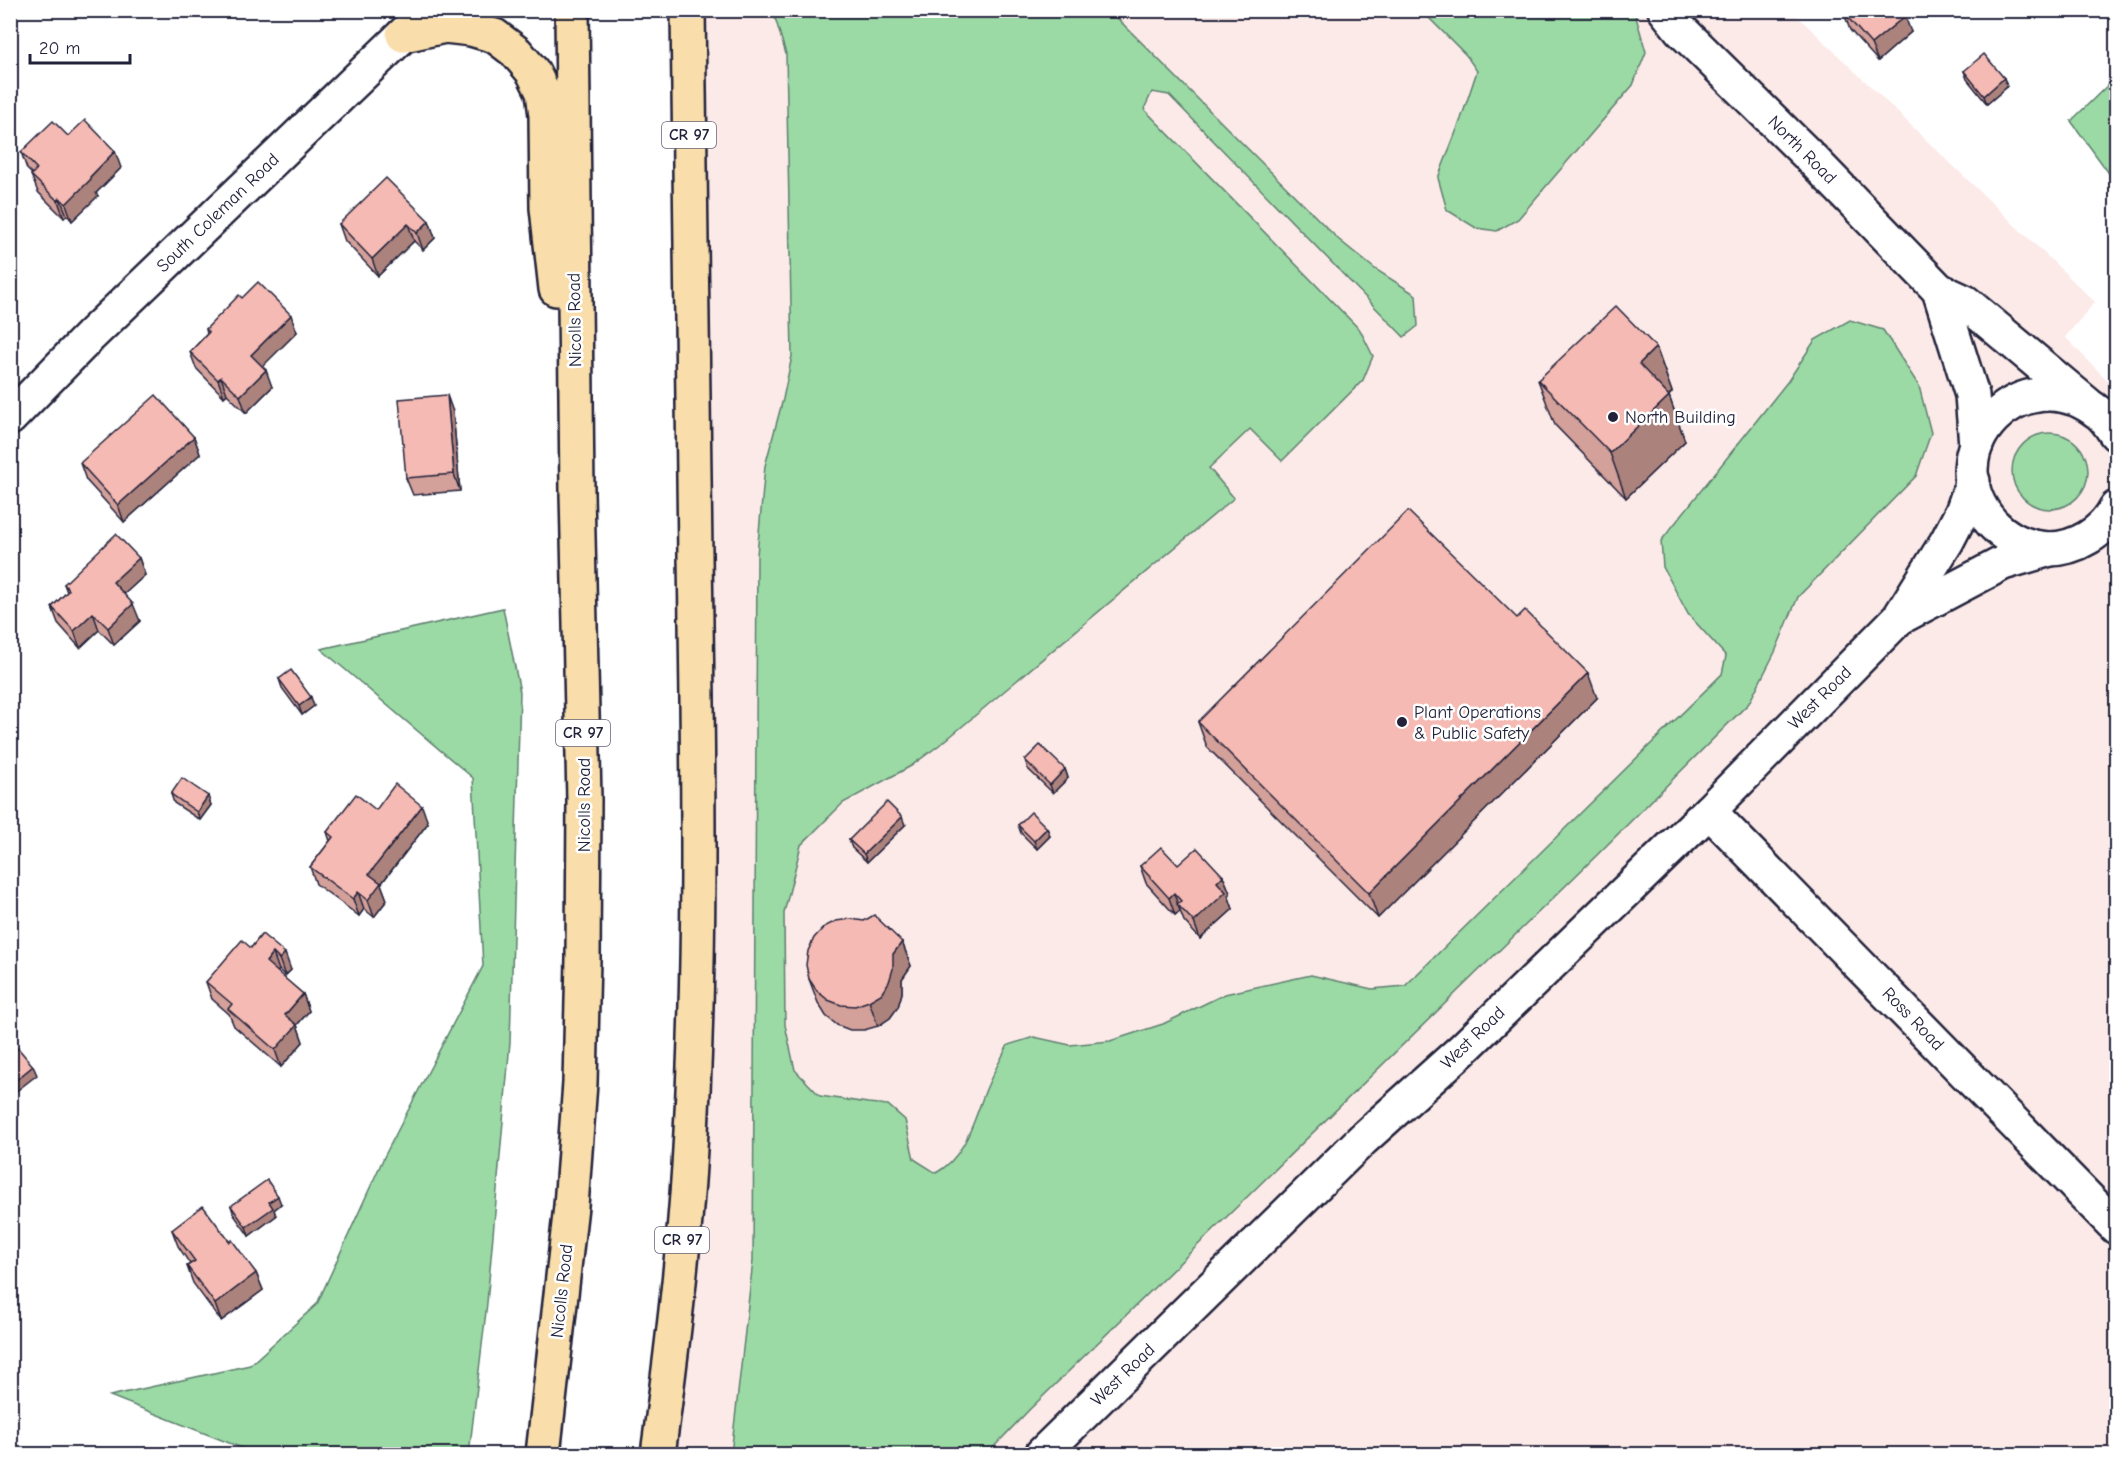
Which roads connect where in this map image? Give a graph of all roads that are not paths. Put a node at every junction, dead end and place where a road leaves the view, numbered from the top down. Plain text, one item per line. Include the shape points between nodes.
1 (429, 10) edge
2 (572, 10) edge
3 (688, 10) edge
4 (1665, 10) edge
5 (401, 23) edge
6 (1939, 290) junction
7 (2087, 404) junction
8 (10, 418) edge
9 (2116, 434) edge
10 (1976, 445) junction
11 (1973, 481) junction
12 (577, 493) junction
13 (2116, 508) edge
14 (2085, 539) junction
15 (2116, 546) edge
16 (2050, 549) junction
17 (1899, 618) junction
18 (1709, 811) junction
19 (2116, 1227) edge
20 (543, 1455) edge
21 (658, 1455) edge
22 (1042, 1455) edge

1 - 5 street, South Coleman Road
2 - 12 highway, Nicolls Road / CR 97
3 - 21 highway, CR 97 via 698,712 695,1025 689,1167
4 - 6 street, North Road
5 - 8 street, South Coleman Road
5 - 12 highway via 471,29 495,36 522,58 543,93 547,208
6 - 7 street, North Road via 1965,302
6 - 10 street, North Road via 1972,395
7 - 9 street, North Road via 2102,414
7 - 10 street via 2062,395 2018,399 1999,411
10 - 11 street
11 - 16 street via 1983,513 2001,532 2024,545
11 - 17 street, West Road via 1947,541
12 - 20 highway, Nicolls Road / CR 97 via 584,800 580,1083 571,1206
13 - 14 street via 2098,531
14 - 15 street
14 - 16 street, West Road
16 - 17 street, West Road via 2003,562
17 - 18 street, West Road
18 - 19 street, Ross Road
18 - 22 street, West Road via 1462,1050 1363,1139

